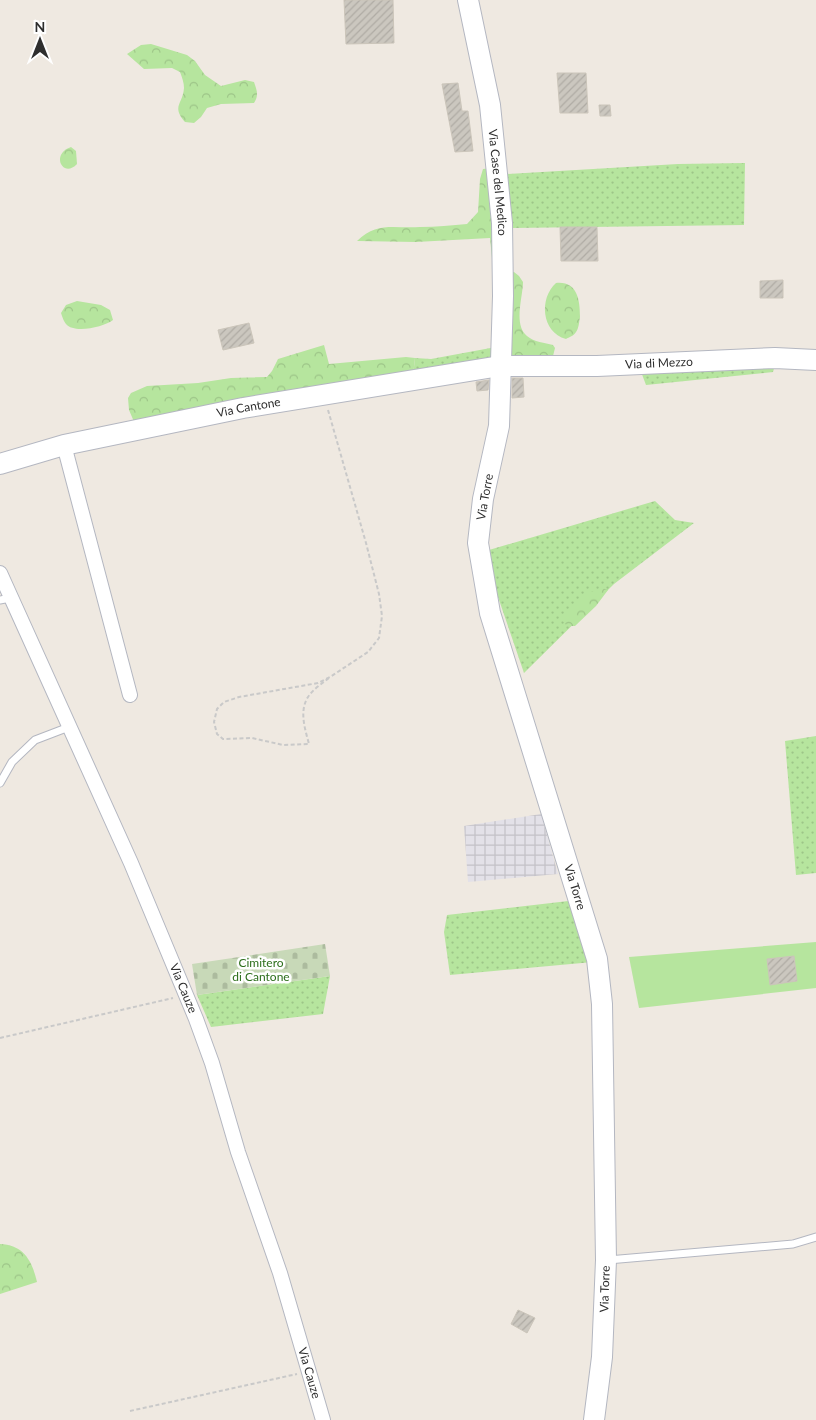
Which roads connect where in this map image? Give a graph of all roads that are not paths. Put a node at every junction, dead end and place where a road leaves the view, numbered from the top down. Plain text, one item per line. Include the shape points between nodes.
1 (468, 0) edge
2 (816, 360) edge
3 (500, 366) junction
4 (64, 445) junction
5 (0, 464) edge
6 (0, 574) edge
7 (5, 599) edge
8 (130, 695) dead end
9 (69, 727) junction
10 (0, 783) edge
11 (816, 1237) edge
12 (606, 1260) junction
13 (323, 1420) edge
14 (594, 1420) edge

1 - 3 main road, Via Case del Medico via 490,105 502,223
2 - 3 main road, Via di Mezzo via 775,358 598,366
3 - 4 main road, Via Cantone via 243,408
3 - 12 main road, Via Torre via 499,426 483,499 478,543 490,613 597,959 602,1004
4 - 5 main road, Via Cantone
4 - 8 street
6 - 7 street, Via Cauze
7 - 9 street, Via Cauze
9 - 10 lane via 36,740 12,762
9 - 13 street, Via Cauze via 131,863 212,1063
11 - 12 lane via 793,1244
12 - 14 main road, Via Torre via 602,1357

